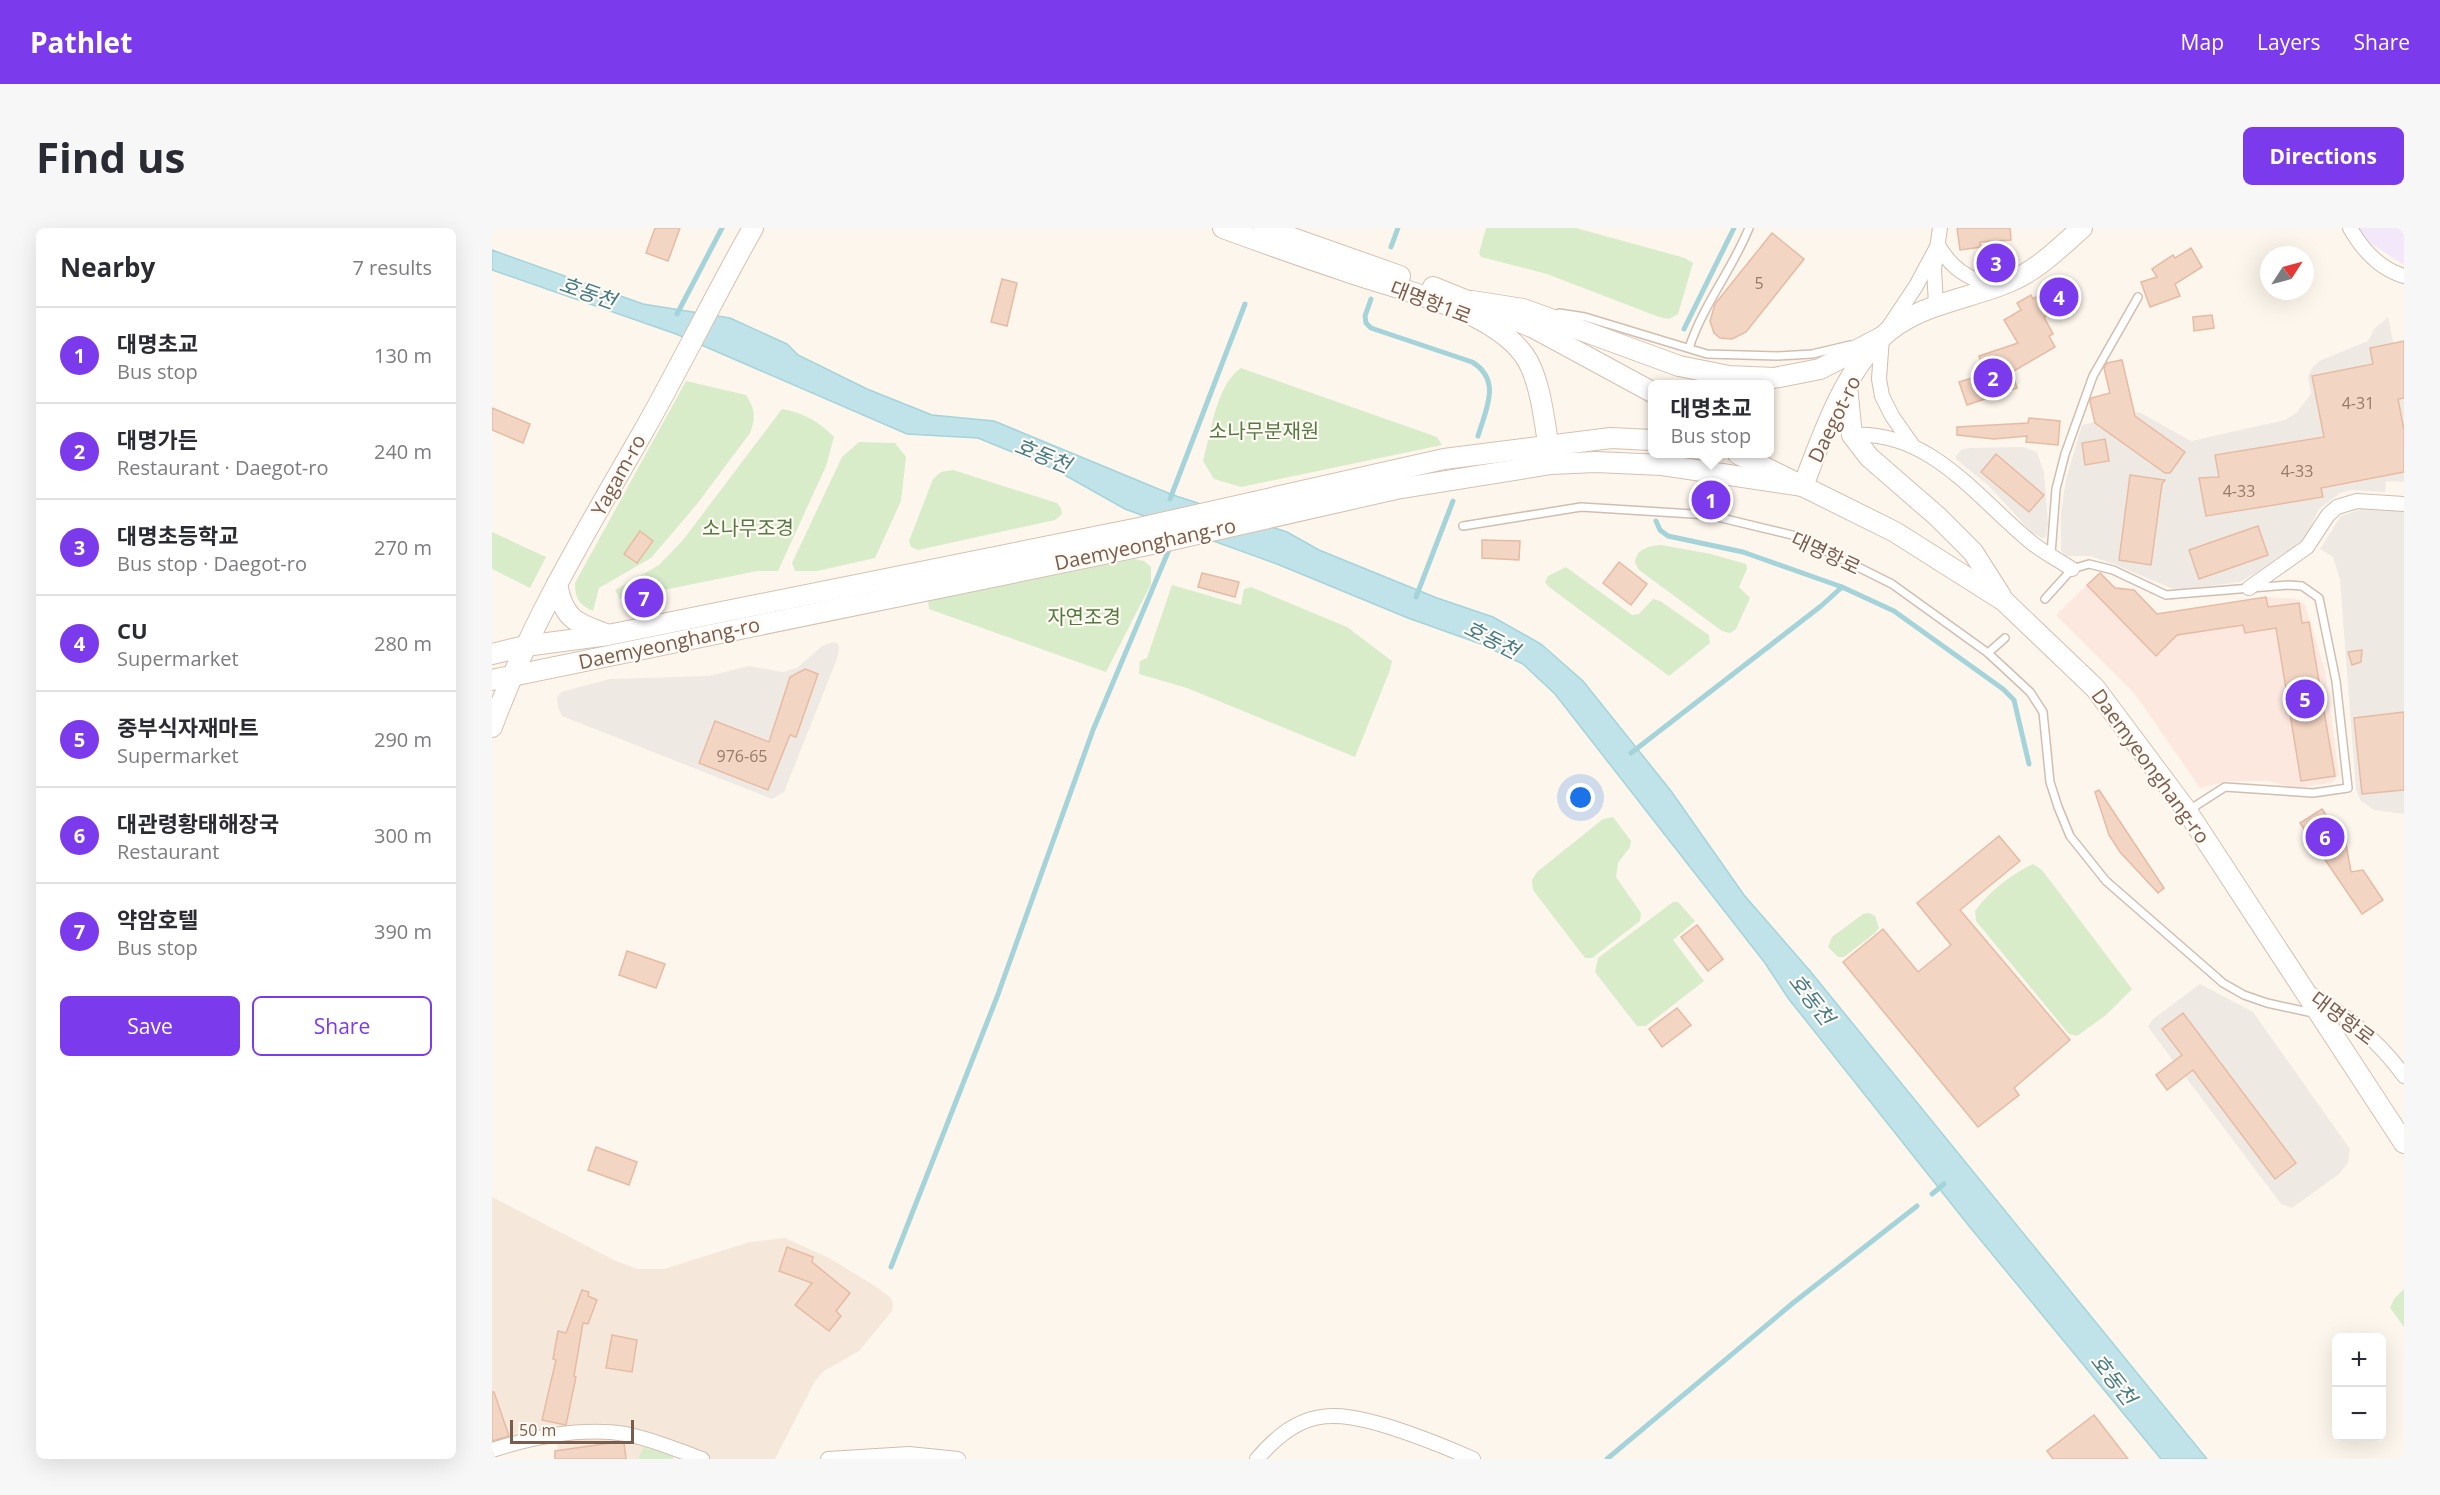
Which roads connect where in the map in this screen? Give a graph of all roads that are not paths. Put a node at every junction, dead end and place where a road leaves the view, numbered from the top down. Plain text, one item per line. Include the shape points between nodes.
1 (753, 228) edge
2 (1223, 228) edge
3 (1264, 228) edge
4 (1749, 228) edge
5 (1940, 228) edge
6 (2082, 228) edge
7 (2350, 228) edge
8 (1938, 245) junction
9 (2404, 276) edge
10 (1995, 286) junction
11 (2138, 297) dead end
12 (1472, 301) junction
13 (1936, 304) junction
14 (1523, 309) junction
15 (1882, 337) junction
16 (1689, 348) junction
17 (1846, 383) junction
18 (1648, 389) edge
19 (1852, 435) junction
20 (1648, 440) edge
21 (1548, 444) junction
22 (1913, 446) junction
23 (1748, 458) edge
24 (1773, 458) edge
25 (1551, 464) junction
26 (1803, 486) junction
27 (2404, 504) edge
28 (1463, 526) dead end
29 (2051, 554) junction
30 (2072, 569) junction
31 (557, 584) junction
32 (2249, 588) junction
33 (2045, 599) dead end
34 (2004, 601) junction
35 (608, 635) junction
36 (2005, 638) dead end
37 (525, 646) junction
38 (1988, 653) junction
39 (492, 654) edge
40 (501, 678) edge
41 (492, 727) edge
42 (2187, 812) junction
43 (2304, 989) junction
44 (2320, 1014) junction
45 (2404, 1076) edge
46 (2404, 1143) edge
47 (492, 1450) edge
48 (702, 1459) edge
49 (828, 1459) edge
50 (958, 1459) edge
51 (1257, 1459) edge
52 (1473, 1459) edge

1 - 31 main road, Yagam-ro via 681,365
2 - 21 main road, 대명항1로 via 1445,305 1497,330 1526,357
3 - 12 main road
4 - 16 lane via 1728,272 1702,312
5 - 8 street
6 - 10 main road, Daegot-ro via 2042,264
7 - 9 street via 2366,252
8 - 10 street via 1956,271
8 - 13 street via 1934,269
8 - 15 street
10 - 13 main road, Daegot-ro
11 - 29 lane via 2093,376 2065,454 2056,489
12 - 14 main road
12 - 18 main road via 1534,328
13 - 15 main road, Daegot-ro
14 - 15 main road via 1679,366 1729,376 1773,378 1820,369
14 - 16 lane via 1585,317
15 - 16 lane via 1812,354 1778,356 1707,354
15 - 17 main road, Daegot-ro
15 - 22 street via 1882,396
17 - 19 main road
17 - 26 main road, Daegot-ro
19 - 22 street via 1872,434
19 - 34 main road via 1869,457 1972,552
20 - 21 main road, Daemyeonghang-ro via 1611,438
21 - 25 main road, 대명항1로
21 - 35 main road, Daemyeonghang-ro via 1444,459 1139,528
22 - 29 street via 1946,465 2028,541
23 - 26 main road, Daemyeonghang-ro
24 - 26 main road
25 - 26 main road, Daemyeonghang-ro via 1662,465
25 - 40 main road, Daemyeonghang-ro via 1396,489 1167,541
26 - 34 main road, Daemyeonghang-ro via 1895,532
27 - 32 street via 2356,501 2337,507 2307,547
28 - 38 lane, 대명항로 via 1581,507 1709,515 1796,536 1892,584
29 - 30 street
30 - 32 lane via 2090,564 2102,567 2166,595
30 - 33 lane
31 - 35 main road via 561,606 572,619
31 - 37 main road, Yagam-ro
32 - 42 lane via 2302,586 2319,598 2336,681 2348,788 2313,793 2225,787
34 - 42 main road, Daemyeonghang-ro via 2095,688
35 - 37 main road, Daemyeonghang-ro
36 - 38 lane
37 - 39 main road, Daemyeonghang-ro
37 - 40 main road, Yagam-ro
38 - 44 lane, 대명항로 via 2030,692 2043,712 2050,782 2058,807 2070,836 2106,881 2223,983 2267,1003
40 - 41 main road, Yagam-ro
42 - 43 main road, Daemyeonghang-ro
43 - 44 main road, Daemyeonghang-ro
43 - 45 street, 대명항로 via 2360,1026
44 - 46 main road, Daemyeonghang-ro
47 - 48 street via 533,1439 599,1432 626,1434
49 - 50 street via 909,1454
51 - 52 street via 1296,1425 1338,1415 1401,1431

